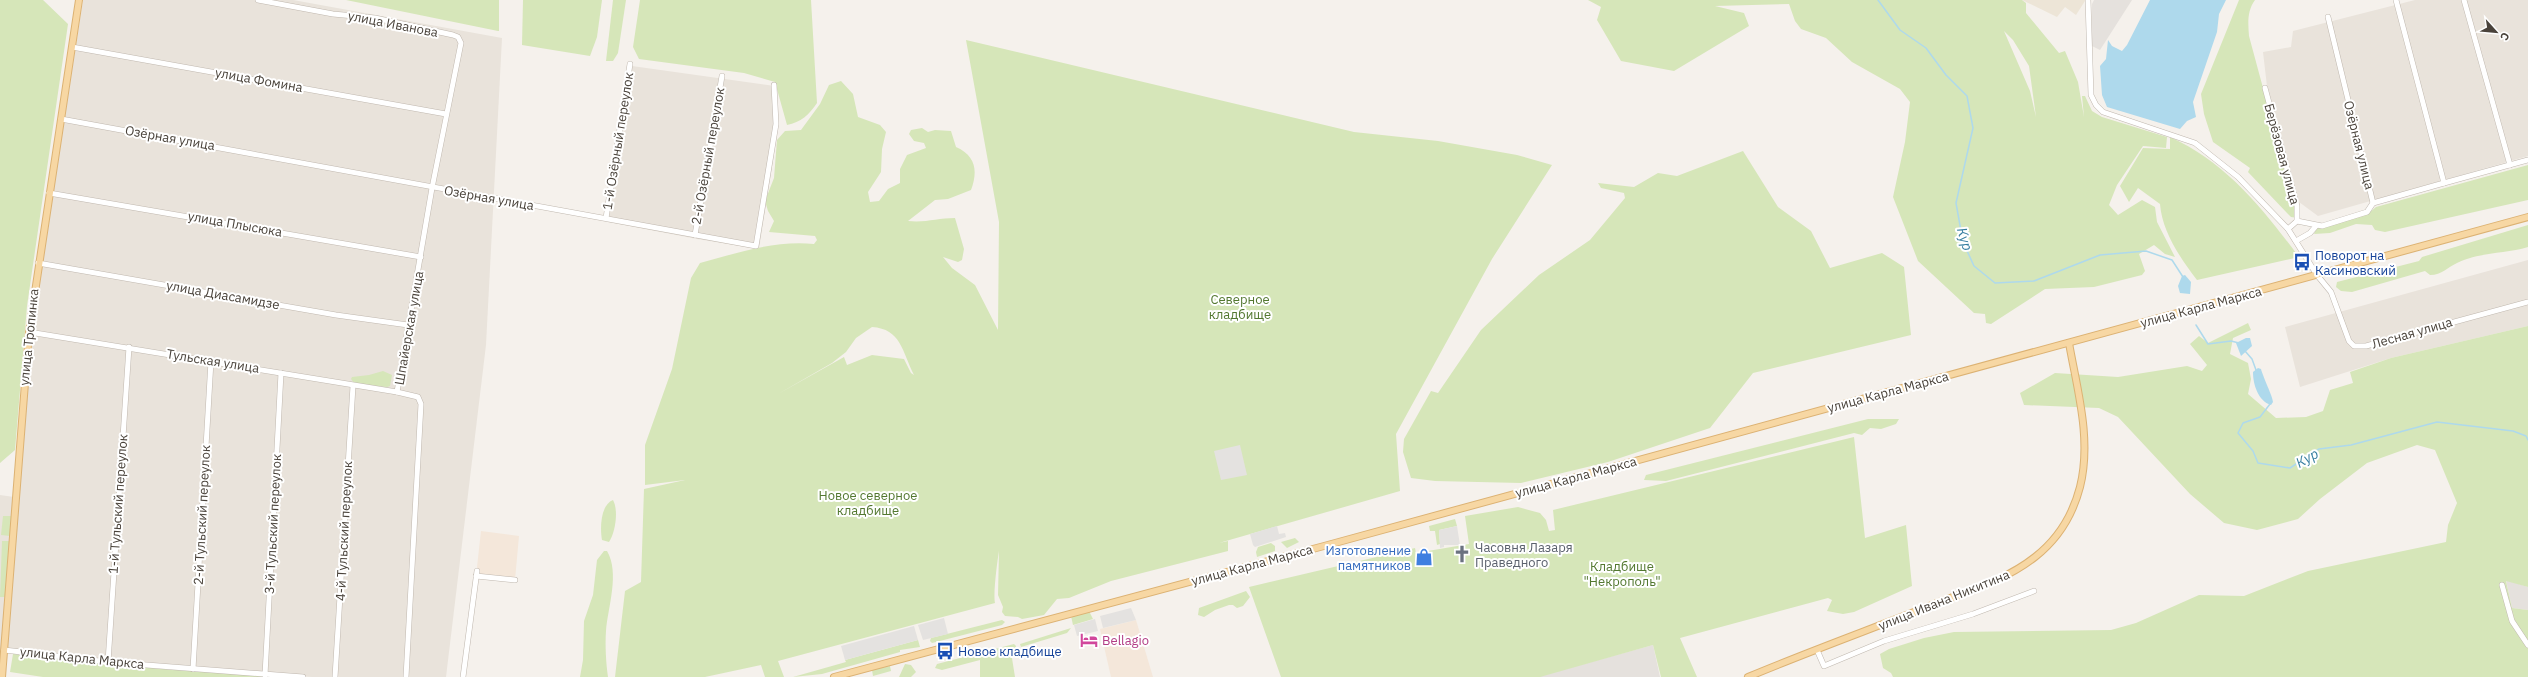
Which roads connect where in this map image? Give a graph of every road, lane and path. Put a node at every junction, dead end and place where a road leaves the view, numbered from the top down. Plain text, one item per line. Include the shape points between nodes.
1 (79, 0) edge
2 (258, 0) edge
3 (2088, 0) edge
4 (2396, 0) edge
5 (2464, 0) edge
6 (2328, 17) dead end
7 (458, 37) joint
8 (72, 47) junction
9 (630, 64) dead end
10 (722, 76) dead end
11 (774, 85) dead end
12 (2265, 88) dead end
13 (446, 114) junction
14 (61, 119) junction
15 (2528, 160) edge
16 (2510, 164) junction
17 (2444, 184) junction
18 (432, 188) junction
19 (49, 193) junction
20 (2373, 203) junction
21 (2528, 217) edge
22 (606, 218) junction
23 (2297, 221) junction
24 (2316, 226) junction
25 (2288, 229) junction
26 (695, 235) junction
27 (2296, 241) junction
28 (421, 257) junction
29 (38, 263) junction
30 (2317, 275) junction
31 (2528, 302) edge
32 (408, 325) junction
33 (29, 332) junction
34 (2069, 343) junction
35 (129, 347) junction
36 (211, 361) junction
37 (281, 373) junction
38 (353, 386) junction
39 (397, 392) junction
40 (515, 580) dead end
41 (2502, 585) dead end
42 (2034, 591) dead end
43 (2528, 645) edge
44 (4, 650) junction
45 (1817, 650) junction
46 (108, 662) junction
47 (194, 669) junction
48 (265, 675) junction
49 (1, 677) edge
50 (303, 677) edge
51 (336, 677) edge
52 (406, 677) edge
53 (464, 677) edge
54 (834, 677) edge
55 (1748, 677) edge

1 - 8 main road, улица Тропинка
2 - 7 street, улица Иванова via 333,14 375,18
3 - 25 street, Лесная улица via 2091,95 2096,105 2103,112 2195,142 2238,177
4 - 17 street
5 - 16 street
6 - 20 street, Озёрная улица
7 - 13 street, Шпайерская улица via 461,44
8 - 13 street, улица Фомина
8 - 14 main road, улица Тропинка
9 - 22 street, 1-й Озёрный переулок
10 - 26 street, 2-й Озёрный переулок
11 - 26 street, Озёрная улица via 776,124 756,246
12 - 23 street, Берёзовая улица via 2297,206
13 - 18 street, Шпайерская улица
14 - 18 street, Озёрная улица
14 - 19 main road, улица Тропинка
15 - 16 street
16 - 17 street
17 - 20 street
18 - 22 street, Озёрная улица
18 - 28 street, Шпайерская улица
19 - 28 street, улица Плысюка
19 - 29 main road, улица Тропинка
20 - 24 street, Озёрная улица via 2367,212
21 - 30 main road, улица Карла Маркса
22 - 26 street, Озёрная улица
23 - 24 street
23 - 25 street
24 - 27 street
25 - 27 street, Лесная улица
27 - 30 street, Лесная улица
28 - 32 street, Шпайерская улица
29 - 32 street, улица Диасамидзе
29 - 33 main road, улица Тропинка
30 - 31 street, Лесная улица via 2331,292 2349,341 2360,347
30 - 34 main road, улица Карла Маркса
32 - 39 street, Шпайерская улица
33 - 35 street, Тульская улица
33 - 44 main road, улица Тропинка
34 - 45 main road, улица Ивана Никитина via 2084,429 2085,450 2075,503 2057,536 2036,556 1997,581
34 - 54 main road, улица Карла Маркса
35 - 36 street, Тульская улица
35 - 46 street, 1-й Тульский переулок
36 - 37 street, Тульская улица
36 - 47 street, 2-й Тульский переулок
37 - 38 street, Тульская улица
37 - 48 street, 3-й Тульский переулок
38 - 39 street, Тульская улица
38 - 51 street, 4-й Тульский переулок
39 - 52 street, Шпайерская улица via 418,397 421,404
40 - 53 street via 477,574
41 - 43 street via 2512,621
42 - 45 street via 1973,614 1884,641 1824,666
44 - 46 street, улица Карла Маркса
44 - 49 main road, улица Тропинка
45 - 55 main road, улица Ивана Никитина
46 - 47 street, улица Карла Маркса
47 - 48 street, улица Карла Маркса
48 - 50 street, улица Карла Маркса

